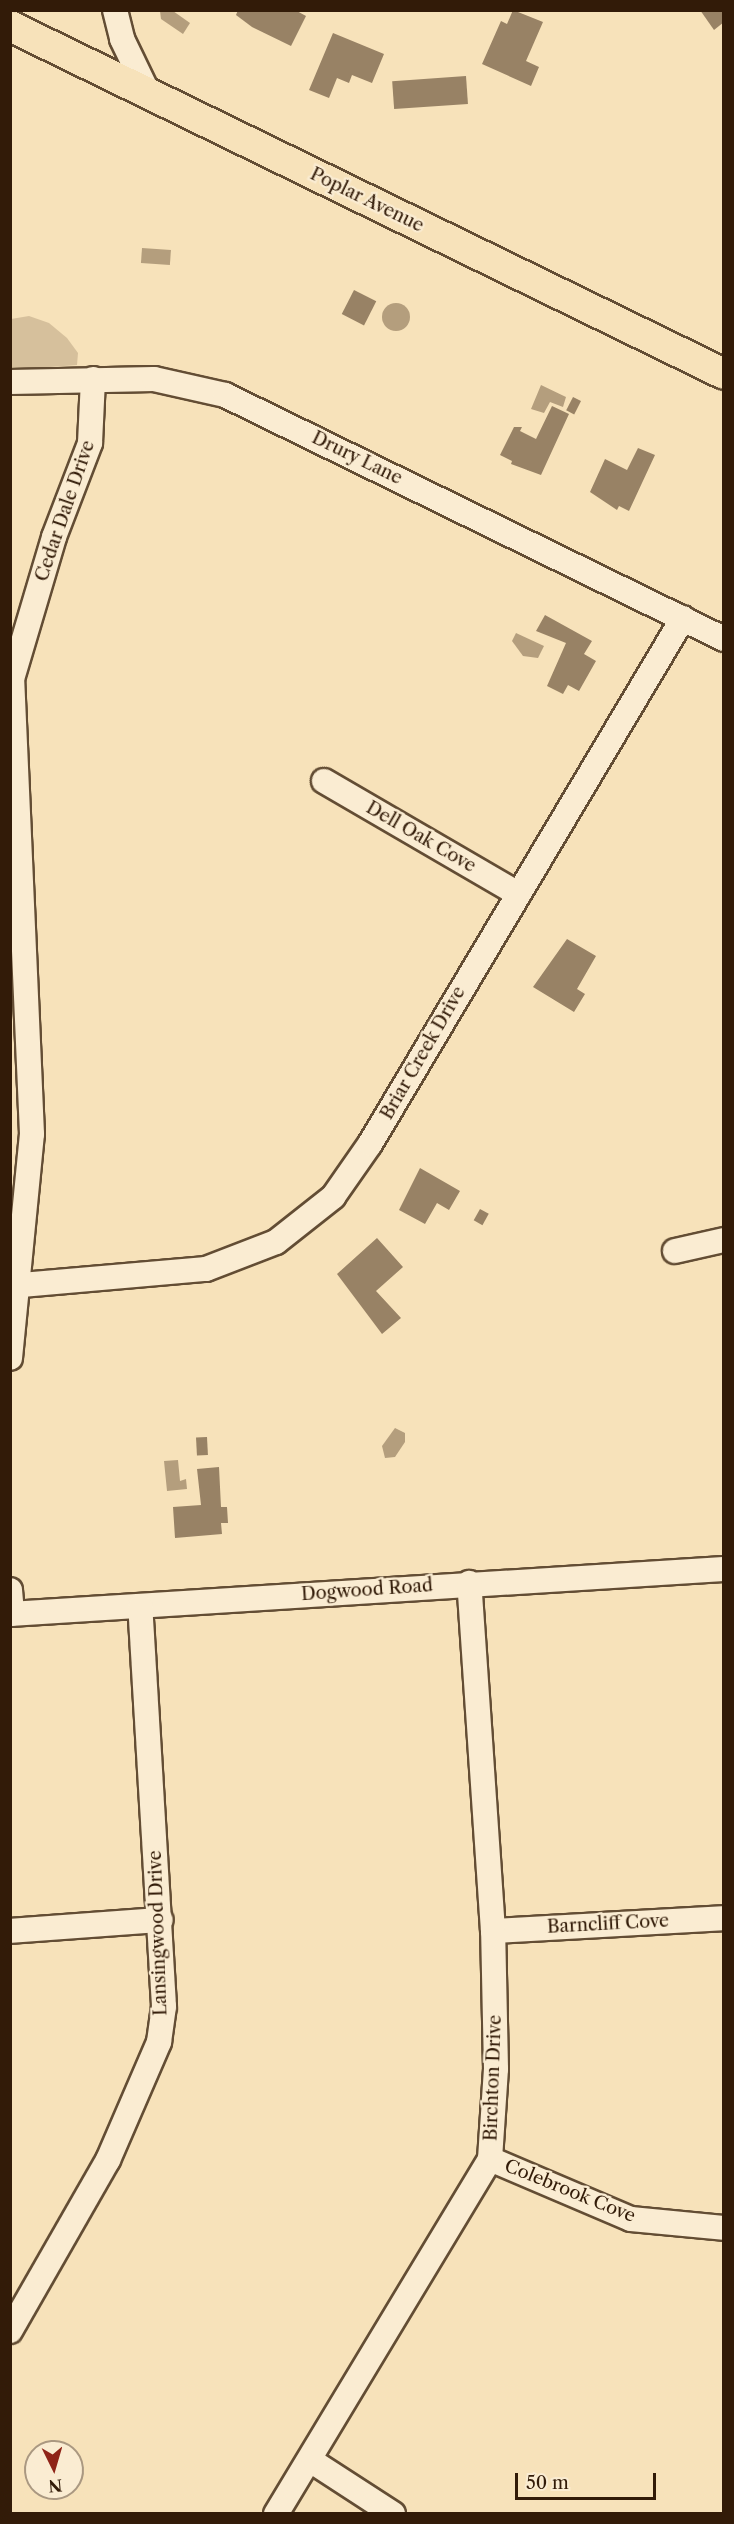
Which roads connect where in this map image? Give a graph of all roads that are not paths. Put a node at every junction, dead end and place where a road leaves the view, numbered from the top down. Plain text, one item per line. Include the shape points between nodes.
1 (115, 10) edge
2 (10, 26) edge
3 (148, 93) junction
4 (723, 374) edge
5 (93, 379) junction
6 (10, 382) edge
7 (683, 618) junction
8 (723, 639) edge
9 (11, 679) edge
10 (324, 781) dead end
11 (518, 894) junction
12 (17, 982) edge
13 (723, 1240) edge
14 (675, 1251) dead end
15 (14, 1286) edge
16 (10, 1358) edge
17 (723, 1569) edge
18 (469, 1583) junction
19 (11, 1606) edge
20 (140, 1607) junction
21 (723, 1918) edge
22 (160, 1920) junction
23 (10, 1931) edge
24 (493, 1931) junction
25 (490, 2159) junction
26 (723, 2228) edge
27 (19, 2296) edge
28 (10, 2331) edge
29 (310, 2460) junction
30 (276, 2514) edge
31 (393, 2514) edge

1 - 3 street via 122,39
2 - 3 main road, Poplar Avenue
3 - 4 main road, Poplar Avenue
5 - 6 street, Drury Lane
5 - 7 street, Drury Lane via 172,381 225,395
5 - 9 street, Cedar Dale Drive via 90,443 54,537
7 - 8 street, Drury Lane
7 - 11 street, Briar Creek Drive
9 - 12 street, Cedar Dale Drive
10 - 11 street, Dell Oak Cove
11 - 15 street, Briar Creek Drive via 347,1181 306,1221 276,1242 206,1269
12 - 15 street, Cedar Dale Drive via 32,1134
13 - 14 street
15 - 16 street, Cedar Dale Drive
17 - 18 street, Dogwood Road
18 - 20 street, Dogwood Road
18 - 24 street, Birchton Drive
19 - 20 street, Dogwood Road
20 - 22 street, Lansingwood Drive
21 - 24 street, Barncliff Cove
22 - 23 street
22 - 27 street, Lansingwood Drive via 164,2006 159,2042 108,2160
24 - 25 street, Birchton Drive via 496,2069
25 - 26 street, Colebrook Cove via 631,2219
25 - 29 street, Birchton Drive
27 - 28 street, Lansingwood Drive
29 - 30 street, Birchton Drive
29 - 31 street

